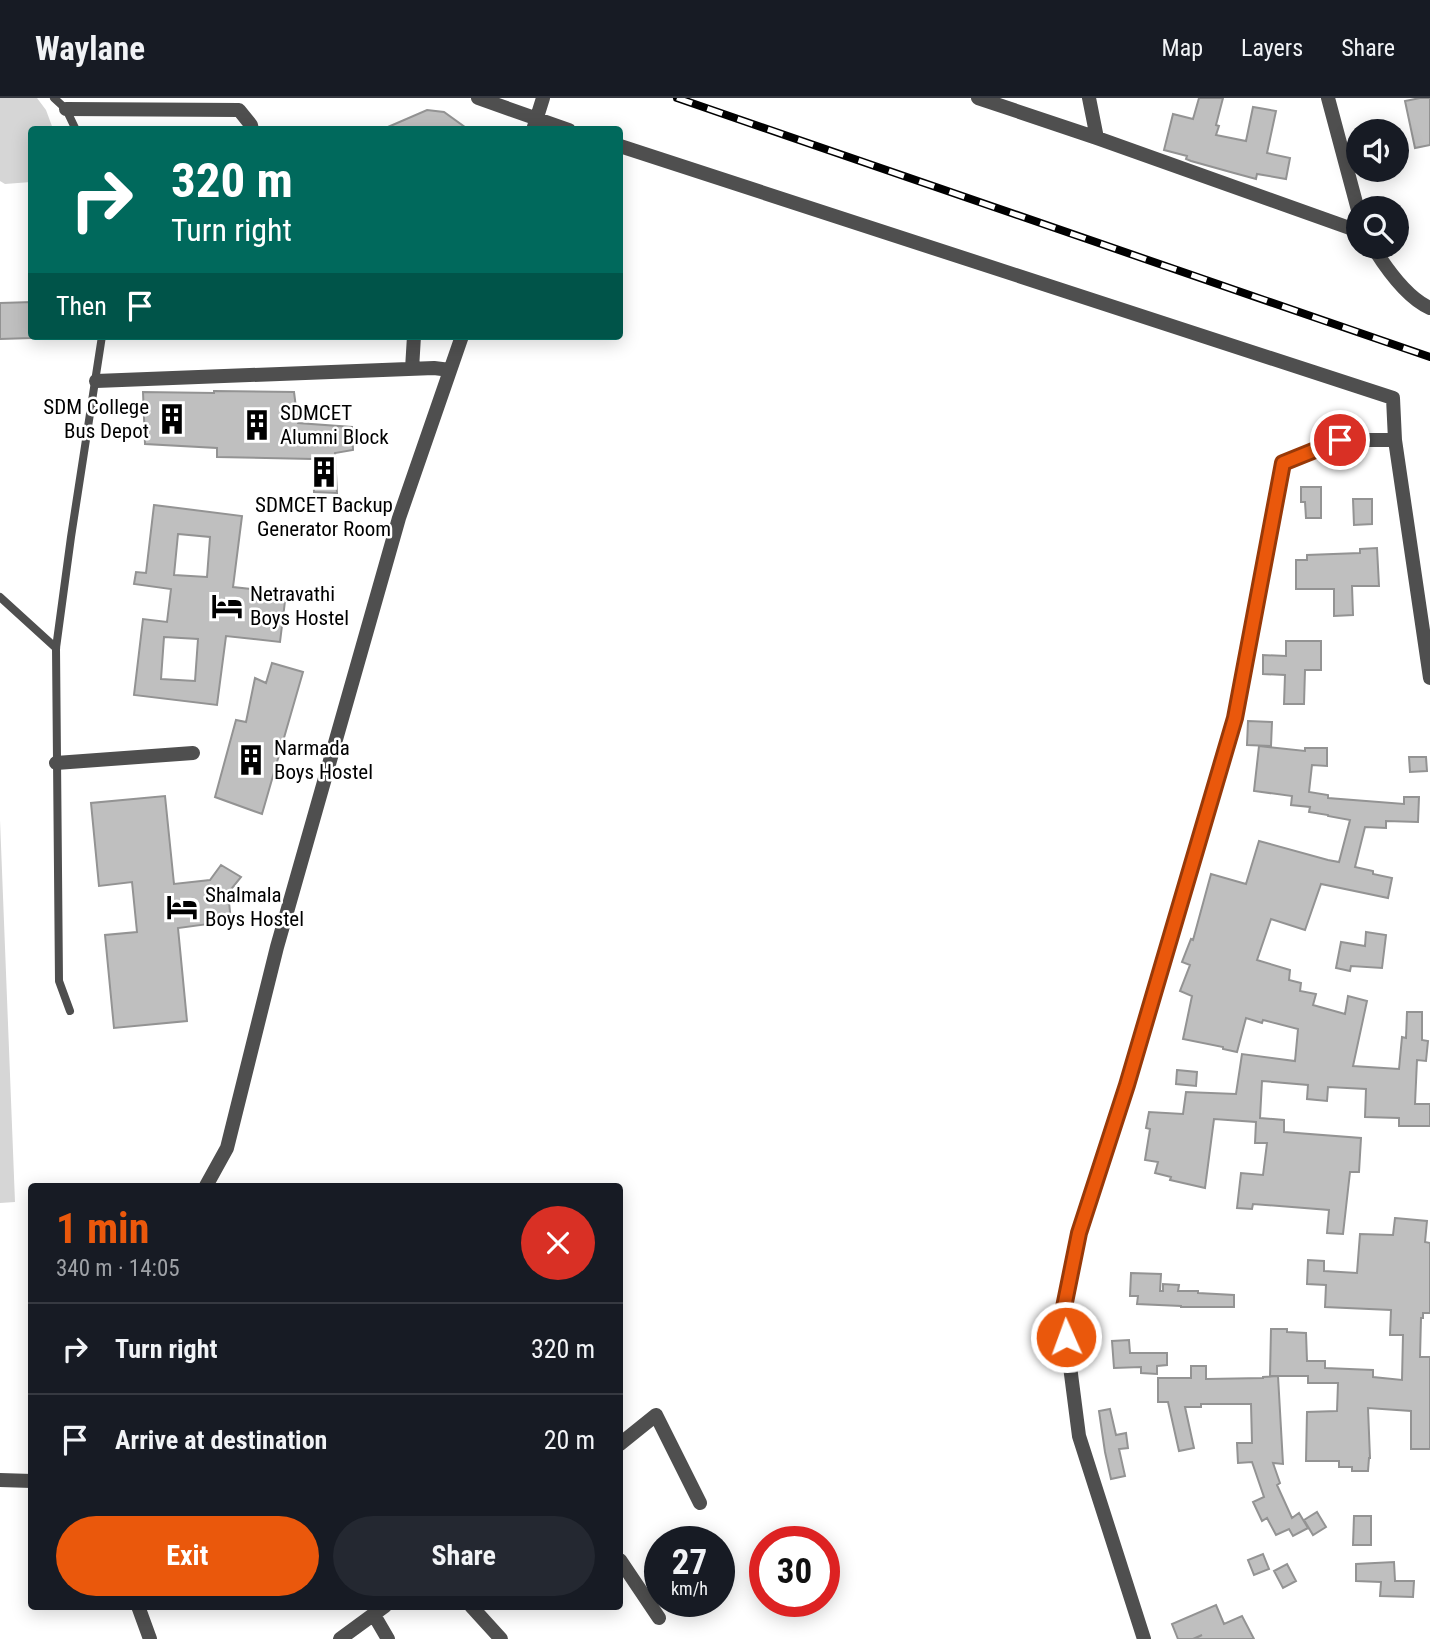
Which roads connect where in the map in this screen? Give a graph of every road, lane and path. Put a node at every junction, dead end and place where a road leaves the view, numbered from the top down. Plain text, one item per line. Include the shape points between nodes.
1 (54, 98) edge
2 (478, 98) edge
3 (543, 98) edge
4 (978, 98) edge
5 (1089, 98) edge
6 (1328, 98) edge
7 (66, 109) junction
8 (535, 124) edge
9 (74, 126) edge
10 (251, 126) edge
11 (1097, 138) junction
12 (623, 147) edge
13 (1354, 196) edge
14 (1346, 227) edge
15 (1381, 259) edge
16 (1430, 308) edge
17 (101, 340) edge
18 (414, 340) edge
19 (461, 340) edge
20 (412, 369) junction
21 (450, 370) junction
22 (96, 381) junction
23 (1395, 440) junction
24 (0, 597) edge
25 (56, 648) junction
26 (1430, 678) edge
27 (193, 753) dead end
28 (56, 763) junction
29 (69, 1011) dead end
30 (208, 1183) edge
31 (623, 1442) edge
32 (0, 1480) edge
33 (28, 1481) edge
34 (700, 1503) dead end
35 (623, 1564) edge
36 (139, 1610) edge
37 (475, 1610) edge
38 (379, 1611) edge
39 (659, 1618) dead end
40 (150, 1639) edge
41 (340, 1639) edge
42 (388, 1639) edge
43 (501, 1639) edge
44 (1144, 1639) edge

1 - 7 lane
2 - 8 street
3 - 8 street
4 - 11 street
5 - 11 street
6 - 13 street
7 - 9 lane
7 - 10 street via 239,110
11 - 14 street
12 - 23 street via 1393,398
15 - 16 street via 1419,303
17 - 22 lane
18 - 20 street
19 - 21 street
20 - 21 street
20 - 22 street
21 - 30 street via 380,585 277,947 227,1148
22 - 25 lane
23 - 26 street
23 - 44 street via 1340,440 1283,463 1235,718 1079,1233 1063,1312 1079,1436
24 - 25 lane
25 - 28 lane
27 - 28 street
28 - 29 lane via 60,981
31 - 34 street via 656,1415
32 - 33 street
35 - 39 street
36 - 40 street
37 - 43 street
38 - 41 street
38 - 42 street

